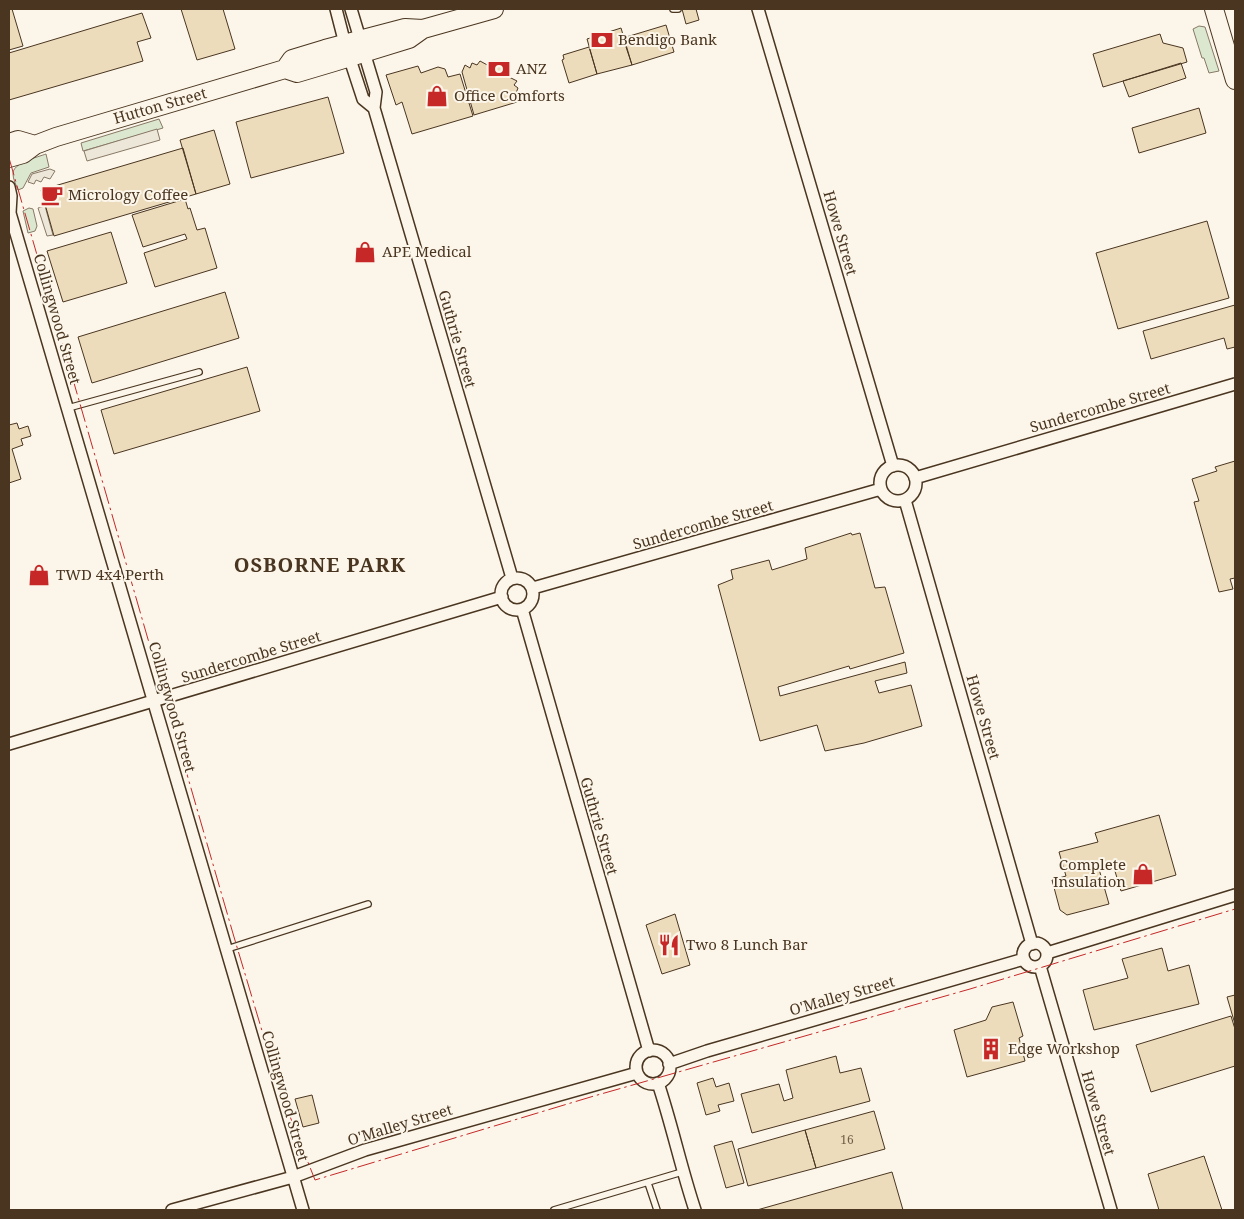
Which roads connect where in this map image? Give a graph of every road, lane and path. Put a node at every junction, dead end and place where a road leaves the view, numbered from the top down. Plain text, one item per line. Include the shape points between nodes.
1 (336, 9) edge
2 (351, 9) edge
3 (494, 9) edge
4 (674, 9) edge
5 (678, 9) edge
6 (758, 9) edge
7 (1214, 9) edge
8 (355, 48) junction
9 (1235, 80) edge
10 (374, 108) junction
11 (9, 143) edge
12 (35, 144) junction
13 (9, 158) edge
14 (9, 187) edge
15 (9, 212) edge
16 (199, 372) dead end
17 (1235, 384) edge
18 (68, 408) junction
19 (893, 466) junction
20 (915, 478) junction
21 (881, 489) junction
22 (905, 500) junction
23 (512, 578) junction
24 (533, 588) junction
25 (502, 597) junction
26 (522, 609) junction
27 (155, 702) junction
28 (9, 744) edge
29 (1235, 895) edge
30 (368, 904) dead end
31 (1032, 944) junction
32 (227, 949) junction
33 (1047, 953) junction
34 (1024, 959) junction
35 (1040, 966) junction
36 (649, 1051) junction
37 (670, 1064) junction
38 (637, 1073) junction
39 (658, 1083) junction
40 (682, 1172) junction
41 (293, 1177) junction
42 (648, 1183) junction
43 (172, 1210) edge
44 (303, 1210) edge
45 (554, 1210) edge
46 (657, 1210) edge
47 (695, 1210) edge
48 (1111, 1210) edge

1 - 8 street, Guthrie Street
2 - 8 street, Guthrie Street
3 - 8 main road, Hutton Street via 423,29 409,39
4 - 5 lane
6 - 19 street, Howe Street
7 - 9 main road
8 - 10 street, Guthrie Street via 376,92
8 - 10 street, Guthrie Street via 364,99
8 - 12 main road, Hutton Street via 297,73 285,69
10 - 23 street, Guthrie Street
11 - 12 main road, Hutton Street via 18,140
12 - 13 main road, Hutton Street via 23,154
14 - 15 street, Collingwood Street
15 - 18 street, Collingwood Street
16 - 18 lane
17 - 20 street, Sundercombe Street
18 - 27 street, Collingwood Street
19 - 20 street via 904,466
19 - 21 street via 882,475
20 - 22 street via 913,493
21 - 22 street via 893,501
21 - 24 street, Sundercombe Street
22 - 31 street, Howe Street
23 - 24 street via 526,580
23 - 25 street via 503,586
24 - 26 street via 532,601
25 - 26 street via 507,606
25 - 27 street, Sundercombe Street
26 - 36 street, Guthrie Street
27 - 28 street, Sundercombe Street
27 - 32 street, Collingwood Street
29 - 33 street
30 - 32 lane
31 - 33 street via 1044,946
31 - 34 street via 1026,948
32 - 41 street, Collingwood Street
33 - 35 street via 1046,961
34 - 35 street via 1032,966
34 - 37 street, O'Malley Street
35 - 48 street, Howe Street
36 - 37 street via 664,1054
36 - 38 street via 637,1062
37 - 39 street via 668,1074
38 - 39 street via 648,1083
38 - 41 street, O'Malley Street via 364,1150
39 - 40 street via 670,1117
40 - 42 lane
40 - 47 street
41 - 43 street, O'Malley Street
41 - 44 street, Collingwood Street
42 - 45 lane
42 - 46 lane

